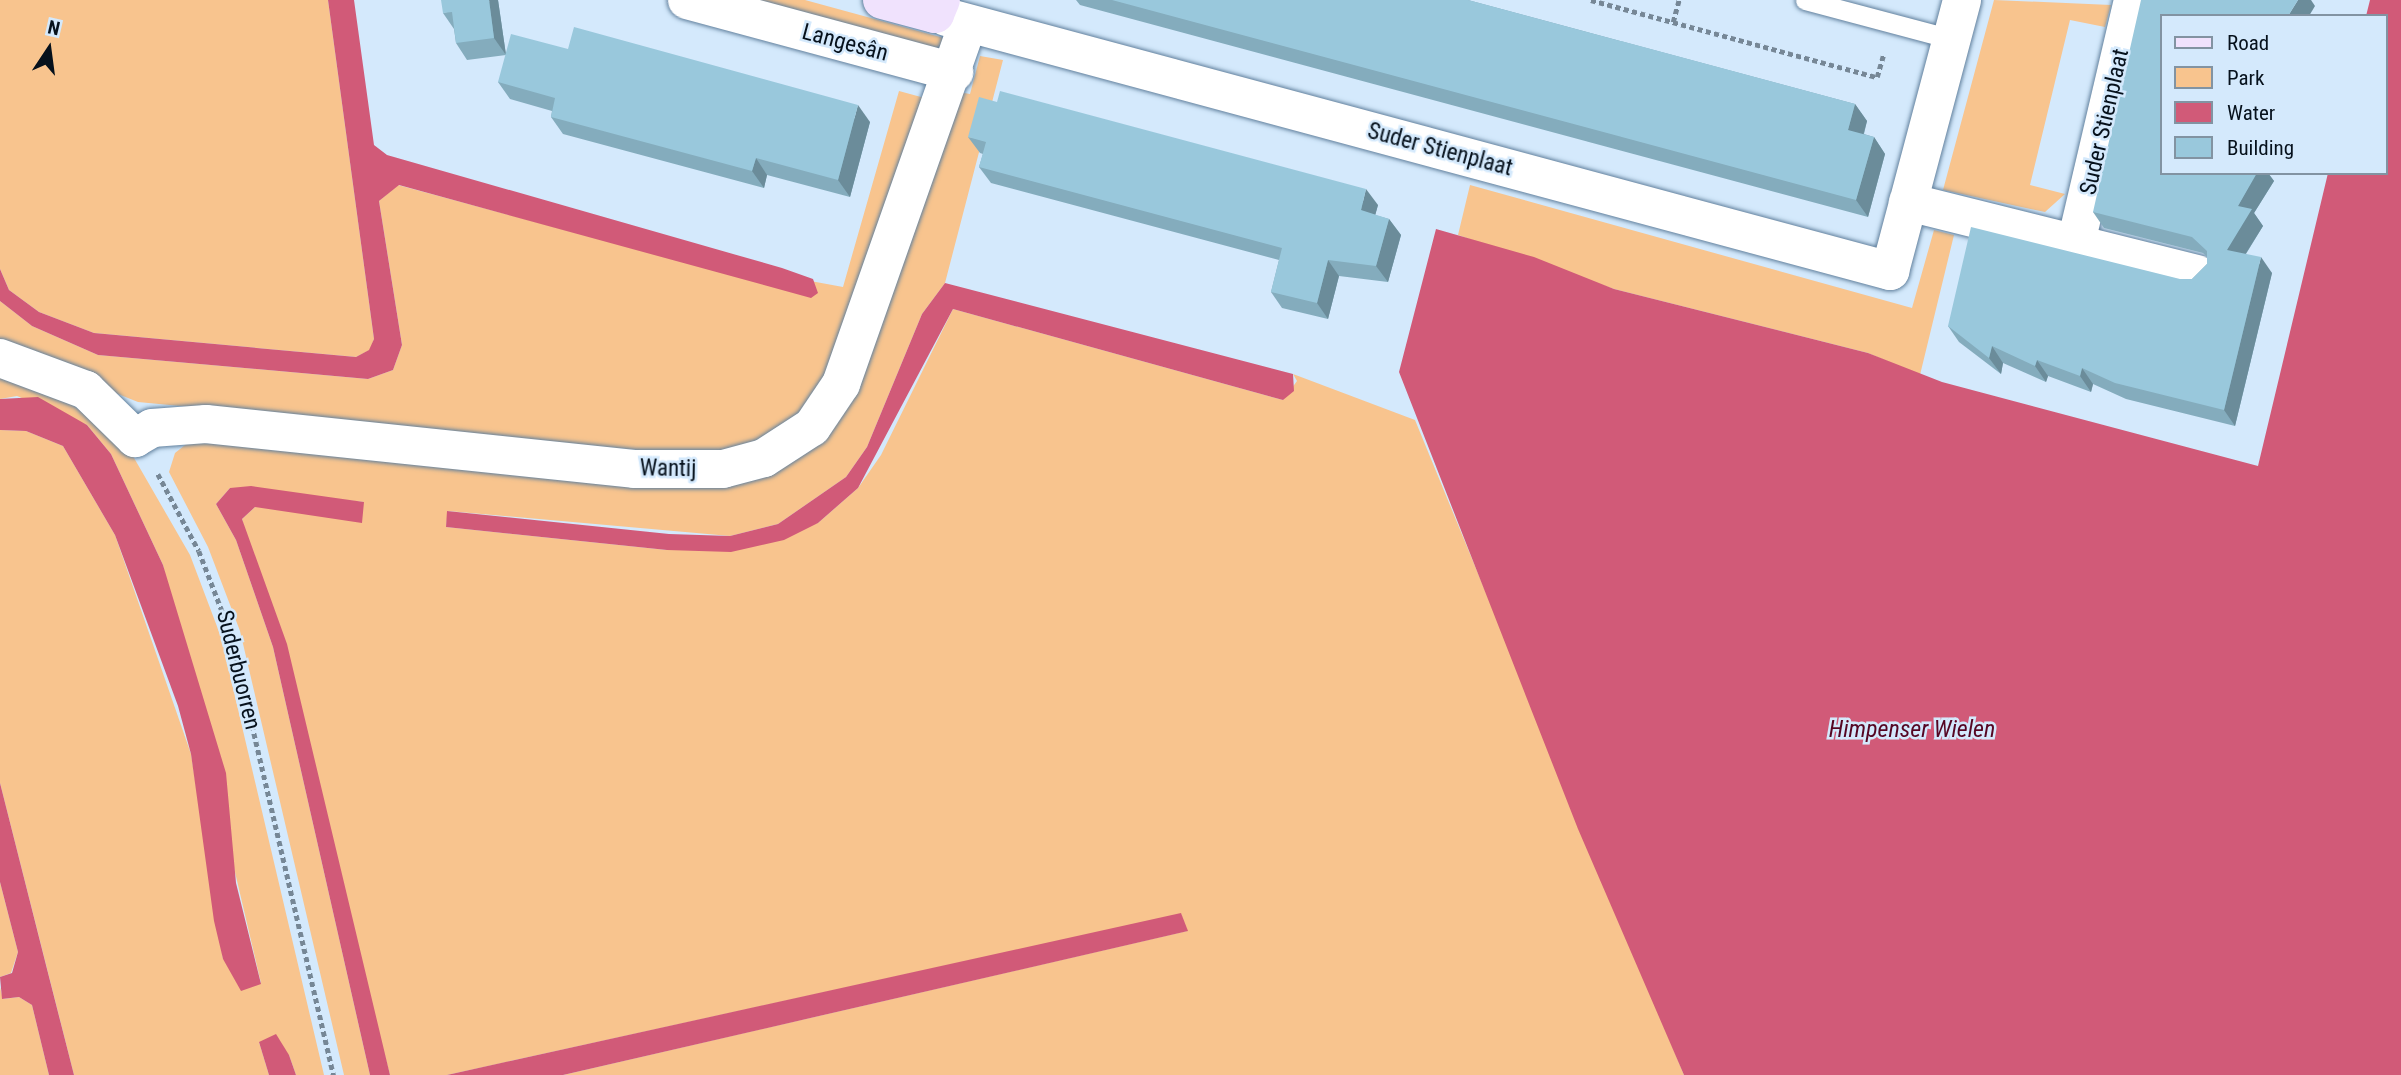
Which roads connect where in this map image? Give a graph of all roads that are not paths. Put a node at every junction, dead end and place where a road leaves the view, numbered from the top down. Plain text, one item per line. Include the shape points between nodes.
1 (687, 0) edge
2 (882, 0) edge
3 (1805, 0) edge
4 (1962, 0) edge
5 (2133, 0) edge
6 (948, 13) edge
7 (1952, 39) junction
8 (954, 72) junction
9 (1908, 202) junction
10 (2076, 243) junction
11 (2197, 274) edge
12 (0, 358) edge

1 - 8 street, Langesân
2 - 6 street
3 - 7 lane
4 - 7 street, Suder Stienplaat
5 - 10 street, Suder Stienplaat
6 - 8 street
6 - 9 street, Suder Stienplaat via 1890,271
7 - 9 street, Suder Stienplaat
8 - 12 street, Wantij via 841,384 812,427 764,458 723,469 634,469 206,424 152,428 135,438 86,390
9 - 10 street
10 - 11 street

